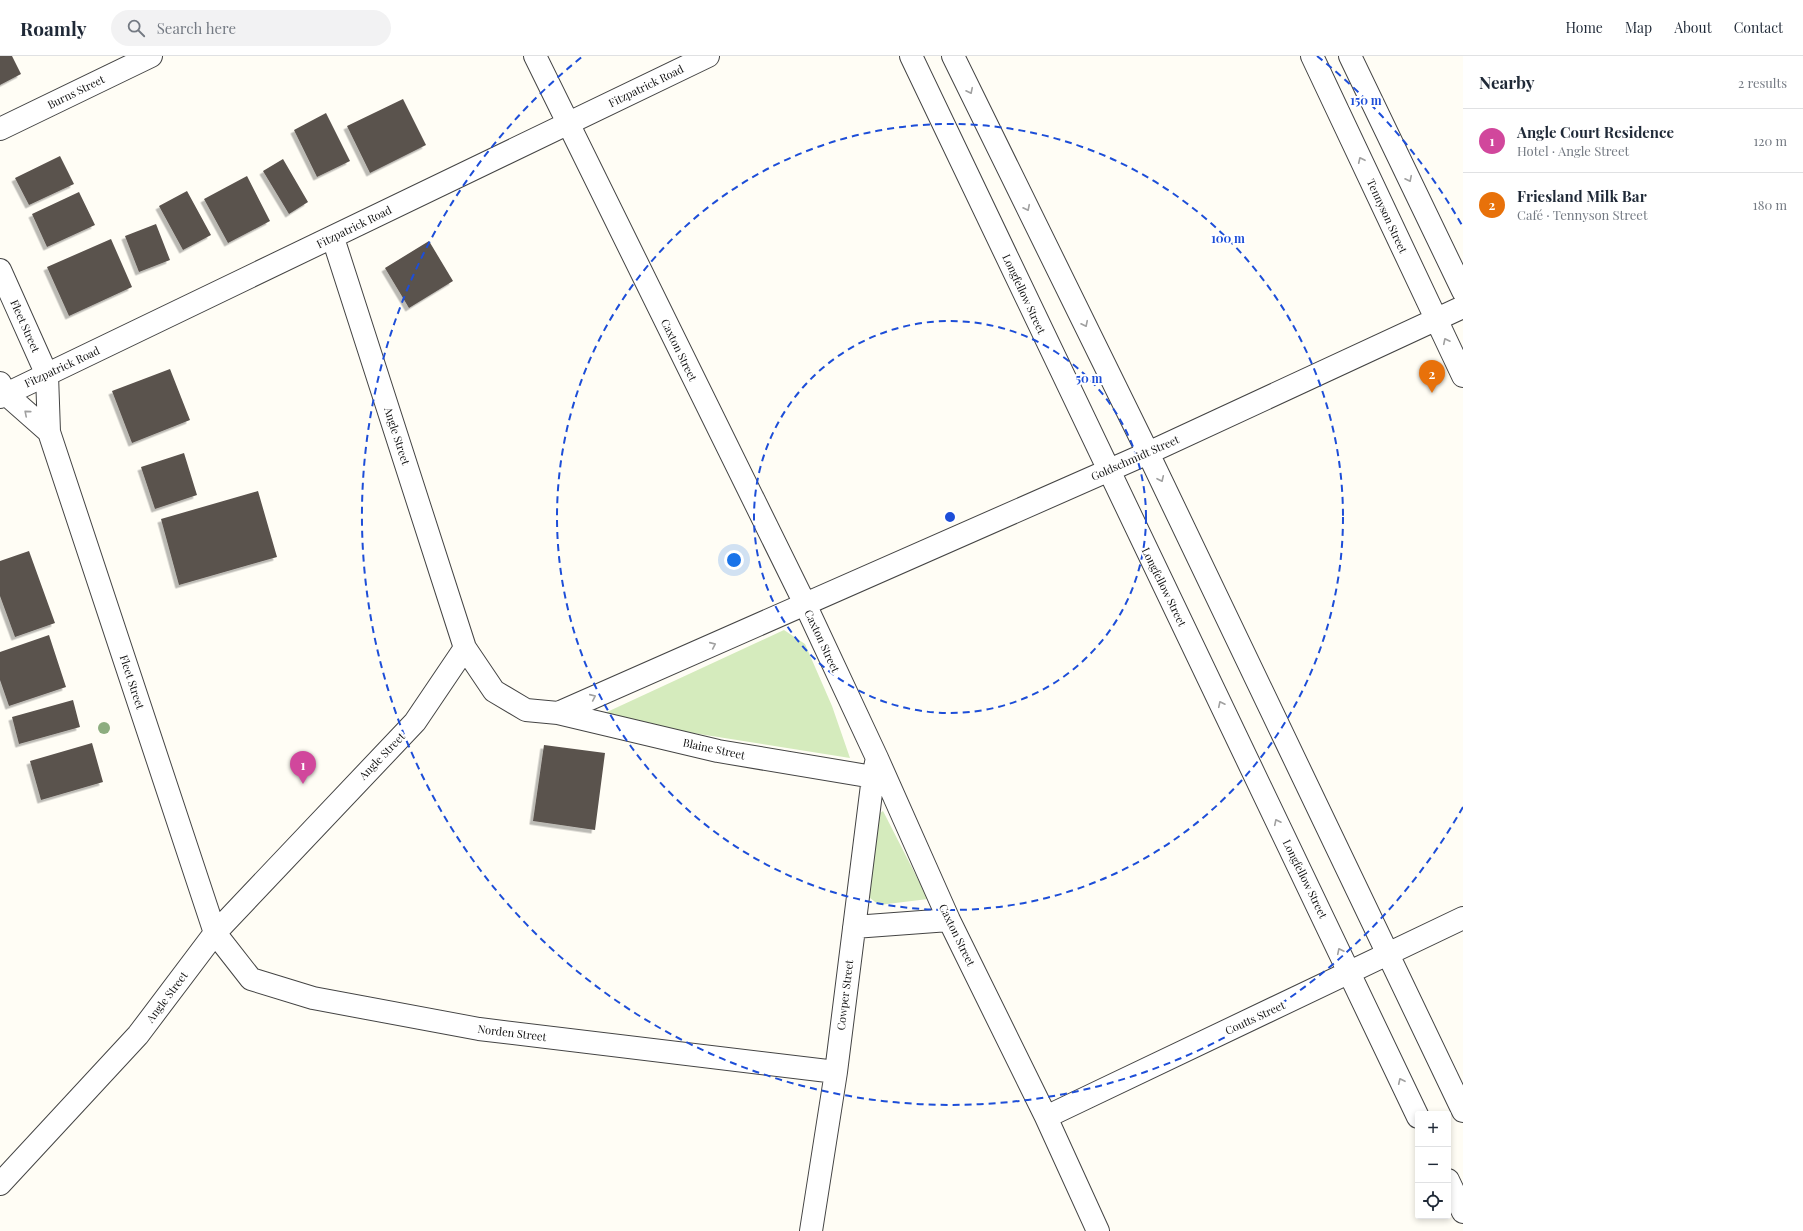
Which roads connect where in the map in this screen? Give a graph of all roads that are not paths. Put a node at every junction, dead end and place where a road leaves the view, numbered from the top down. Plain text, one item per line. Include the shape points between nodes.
1 (151, 56) edge
2 (535, 56) edge
3 (708, 56) edge
4 (911, 56) edge
5 (953, 56) edge
6 (1312, 56) edge
7 (1350, 56) edge
8 (568, 124) junction
9 (0, 129) edge
10 (333, 238) junction
11 (0, 270) edge
12 (1463, 291) edge
13 (1463, 307) edge
14 (1436, 320) junction
15 (47, 375) junction
16 (1463, 376) edge
17 (2, 391) edge
18 (48, 432) junction
19 (1148, 453) junction
20 (1108, 471) junction
21 (805, 604) junction
22 (466, 648) junction
23 (558, 713) junction
24 (875, 768) junction
25 (1463, 918) edge
26 (949, 920) junction
27 (854, 927) junction
28 (215, 933) junction
29 (1387, 956) junction
30 (1350, 973) junction
31 (836, 1072) junction
32 (1415, 1111) edge
33 (1463, 1111) edge
34 (1046, 1118) junction
35 (1449, 1183) edge
36 (2, 1185) edge
37 (1463, 1212) edge
38 (811, 1231) edge
39 (1098, 1231) edge

1 - 9 street, Burns Street
2 - 8 street, Caxton Street
3 - 8 street, Fitzpatrick Road
4 - 20 street, Longfellow Street
5 -> 19 street
14 -> 6 street, Tennyson Street
7 -> 12 street
8 - 10 street, Fitzpatrick Road
8 - 21 street, Caxton Street
10 - 15 street, Fitzpatrick Road
10 - 22 street, Angle Street
11 - 15 street, Fleet Street
13 - 14 street, Goldschmidt Street
16 -> 14 street, Tennyson Street
14 - 19 street, Goldschmidt Street
15 - 17 street, Fitzpatrick Road
15 - 18 street, Fleet Street
18 -> 17 street, Fleet Street
18 - 28 street, Fleet Street
19 - 20 street, Goldschmidt Street
19 -> 29 street
20 - 21 street, Goldschmidt Street
30 -> 20 street, Longfellow Street
23 -> 21 street, Blaine Street
21 - 24 street, Caxton Street
22 - 23 street, Blaine Street via 494,691 526,710
22 - 28 street, Angle Street via 415,722
23 - 24 street, Blaine Street via 718,751
24 - 26 street, Caxton Street
24 - 27 street, Cowper Street
25 - 29 street, Coutts Street
26 - 27 street
26 - 34 street, Caxton Street
27 - 31 street, Cowper Street
28 - 31 street, Norden Street via 251,979 313,998 479,1029
28 - 36 street, Angle Street via 138,1035
29 - 30 street, Coutts Street
29 - 33 street
32 -> 30 street, Longfellow Street
30 - 34 street, Coutts Street
31 - 38 street, Cowper Street
34 - 39 street, Caxton Street
35 - 37 street

